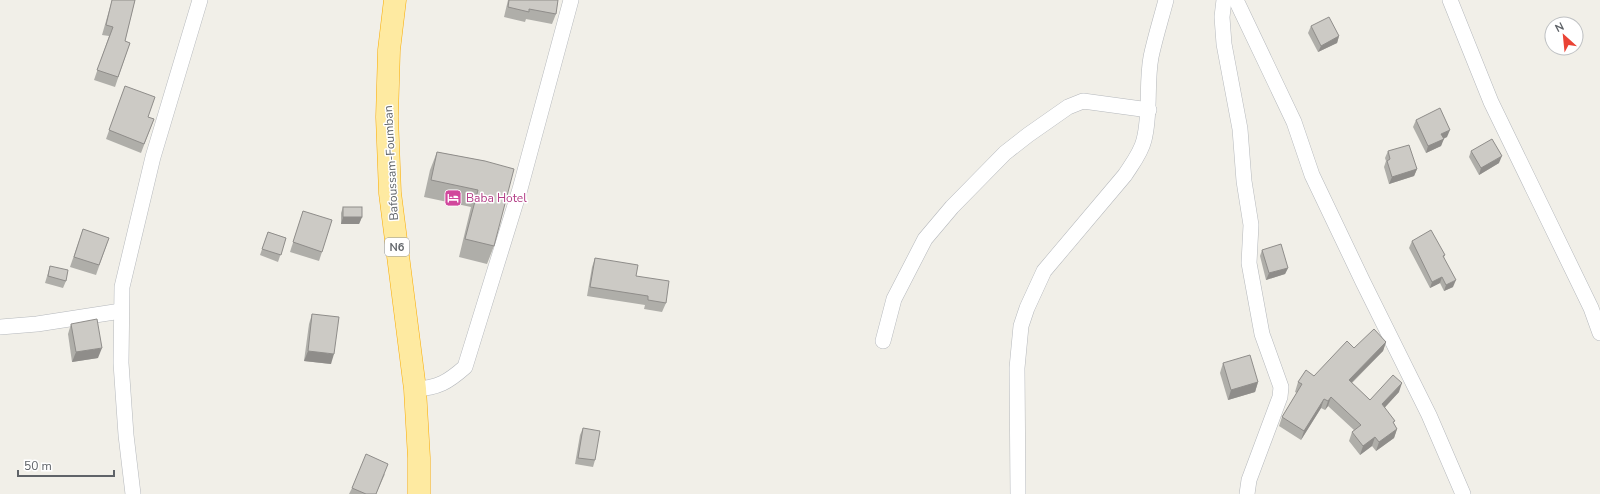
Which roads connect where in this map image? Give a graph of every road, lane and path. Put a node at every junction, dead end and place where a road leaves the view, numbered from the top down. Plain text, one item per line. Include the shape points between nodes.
1 (200, 0) edge
2 (395, 0) edge
3 (571, 0) edge
4 (1166, 0) edge
5 (1224, 0) edge
6 (1236, 0) edge
7 (1450, 0) edge
8 (1149, 110) junction
9 (121, 311) junction
10 (0, 327) edge
11 (1600, 333) edge
12 (883, 341) dead end
13 (415, 389) junction
14 (133, 494) edge
15 (419, 494) edge
16 (1018, 494) edge
17 (1247, 494) edge
18 (1463, 494) edge

1 - 9 street via 153,158 122,287
2 - 13 highway, Bafoussam-Foumban / N6 via 389,50 387,109 390,186
3 - 13 street via 520,189 465,368 450,380 429,388
4 - 8 street via 1151,57
5 - 17 street via 1224,44 1240,129 1251,225 1249,263 1262,334 1281,387 1280,397 1249,480
6 - 18 street via 1294,122 1312,175 1428,415
7 - 11 street via 1491,102 1591,308
8 - 12 street via 1083,101 1068,107 1005,153 952,206 925,239 894,299
8 - 16 street via 1144,141 1136,158 1125,175 1044,271 1025,314 1021,326 1017,368
9 - 10 street via 38,324
9 - 14 street via 121,363
13 - 15 highway, Bafoussam-Foumban / N6

